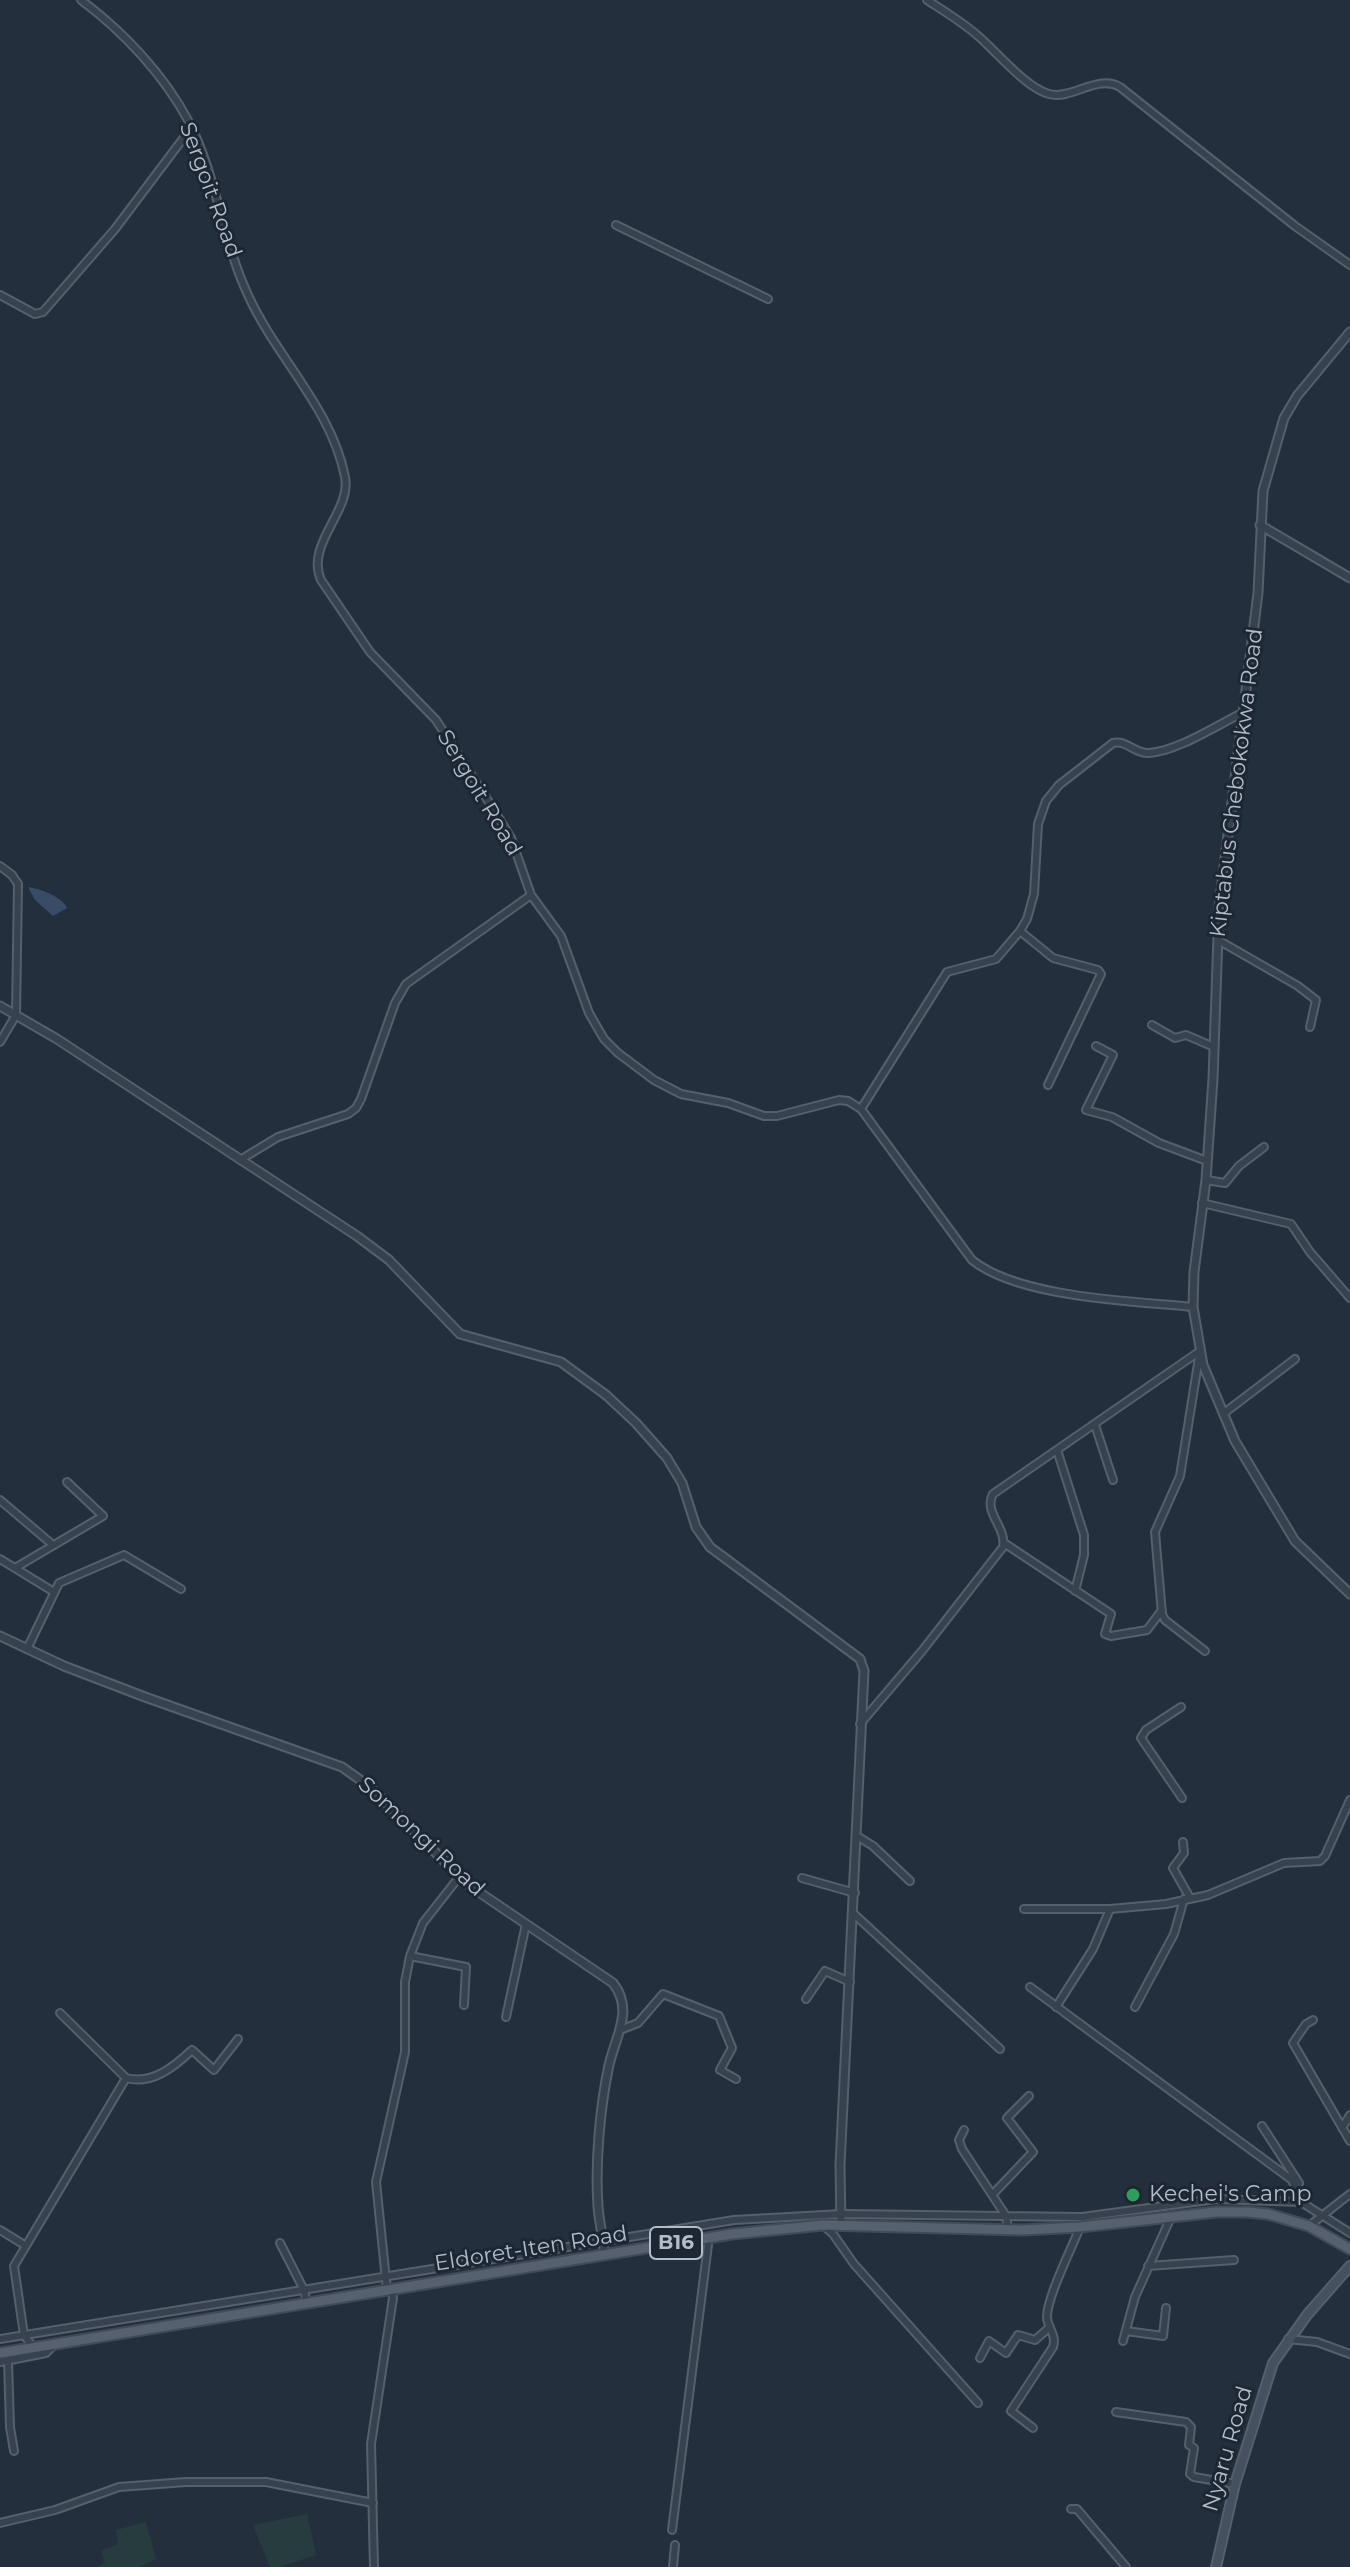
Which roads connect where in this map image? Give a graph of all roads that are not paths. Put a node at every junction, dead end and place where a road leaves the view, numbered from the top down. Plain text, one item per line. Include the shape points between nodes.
1 (81, 0) edge
2 (927, 0) edge
3 (191, 128) junction
4 (616, 225) dead end
5 (1350, 265) edge
6 (0, 295) edge
7 (768, 299) dead end
8 (1350, 332) edge
9 (1260, 525) junction
10 (1350, 578) edge
11 (1244, 712) junction
12 (0, 866) edge
13 (531, 895) junction
14 (1020, 931) junction
15 (1218, 940) junction
16 (0, 1006) edge
17 (16, 1015) junction
18 (1152, 1025) dead end
19 (1310, 1027) dead end
20 (0, 1042) edge
21 (1096, 1046) dead end
22 (1214, 1047) junction
23 (1048, 1085) dead end
24 (861, 1109) junction
25 (1264, 1147) dead end
26 (240, 1160) junction
27 (1207, 1161) junction
28 (1206, 1180) junction
29 (1202, 1203) junction
30 (1350, 1298) edge
31 (1193, 1307) junction
32 (1200, 1351) junction
33 (1295, 1359) dead end
34 (1223, 1414) junction
35 (1095, 1425) junction
36 (1057, 1450) junction
37 (1113, 1480) dead end
38 (67, 1482) dead end
39 (2, 1505) edge
40 (1004, 1543) junction
41 (53, 1545) junction
42 (0, 1559) edge
43 (15, 1568) junction
44 (181, 1589) dead end
45 (1075, 1591) junction
46 (54, 1592) junction
47 (1350, 1594) edge
48 (1162, 1610) junction
49 (0, 1636) edge
50 (27, 1649) junction
51 (1205, 1651) dead end
52 (1181, 1707) dead end
53 (860, 1724) junction
54 (1182, 1798) dead end
55 (1350, 1800) edge
56 (857, 1836) junction
57 (1183, 1842) dead end
58 (459, 1877) junction
59 (802, 1878) dead end
60 (910, 1881) dead end
61 (855, 1893) junction
62 (1187, 1898) junction
63 (1024, 1909) dead end
64 (1110, 1909) junction
65 (854, 1914) junction
66 (526, 1924) junction
67 (410, 1956) junction
68 (850, 1982) junction
69 (1030, 1987) dead end
70 (806, 1999) dead end
71 (464, 2005) dead end
72 (1056, 2007) junction
73 (1135, 2007) dead end
74 (60, 2013) dead end
75 (506, 2017) dead end
76 (1313, 2020) dead end
77 (620, 2030) junction
78 (238, 2039) dead end
79 (1000, 2049) dead end
80 (126, 2078) junction
81 (736, 2079) dead end
82 (1029, 2096) dead end
83 (1350, 2115) edge
84 (1262, 2126) dead end
85 (1342, 2128) junction
86 (964, 2130) dead end
87 (1350, 2141) edge
88 (1297, 2188) junction
89 (993, 2194) junction
90 (1350, 2194) edge
91 (1301, 2202) junction
92 (842, 2214) junction
93 (1006, 2216) junction
94 (1322, 2216) junction
95 (1171, 2217) junction
96 (823, 2225) junction
97 (841, 2226) junction
98 (1309, 2226) junction
99 (1080, 2227) junction
100 (0, 2230) edge
101 (1008, 2230) junction
102 (1350, 2233) edge
103 (604, 2242) junction
104 (280, 2243) dead end
105 (708, 2245) dead end
106 (26, 2246) junction
107 (1350, 2249) edge
108 (604, 2255) junction
109 (1234, 2260) dead end
110 (1148, 2266) junction
111 (1350, 2266) edge
112 (387, 2276) junction
113 (389, 2289) junction
114 (304, 2290) junction
115 (307, 2303) junction
116 (1166, 2308) dead end
117 (1050, 2327) junction
118 (1126, 2331) junction
119 (24, 2335) junction
120 (0, 2339) edge
121 (1123, 2341) dead end
122 (1286, 2342) junction
123 (55, 2344) junction
124 (33, 2347) junction
125 (1350, 2354) edge
126 (3, 2358) edge
127 (980, 2358) dead end
128 (978, 2403) dead end
129 (1116, 2412) dead end
130 (1033, 2428) dead end
131 (14, 2451) dead end
132 (1235, 2484) junction
133 (373, 2503) junction
134 (1071, 2509) dead end
135 (0, 2523) edge
136 (672, 2530) dead end
137 (675, 2545) dead end
138 (374, 2567) edge
139 (673, 2567) edge
140 (1126, 2567) edge
141 (1216, 2567) edge

1 - 3 street, Sergoit Road via 128,40
2 - 5 street via 1048,94 1106,83 1120,87
3 - 6 street via 115,229 43,312 35,314
3 - 13 street, Sergoit Road via 247,295 309,395 343,468 346,485 317,559 318,573 370,652 449,738 511,838
4 - 7 street
8 - 9 street, Kiptabus Chebokokwa Road via 1284,418 1263,491
9 - 10 street
9 - 11 street, Kiptabus Chebokokwa Road
11 - 14 street via 1165,749 1144,753 1124,742 1113,743 1059,785 1038,824 1034,893
11 - 15 street, Kiptabus Chebokokwa Road
12 - 17 street via 18,884
13 - 24 street, Sergoit Road via 561,936 599,1031 654,1080 681,1094 764,1116 839,1100
13 - 26 street via 406,984 353,1111 278,1137
14 - 23 street via 1053,958 1101,974
14 - 24 street via 996,959 947,972
15 - 19 street via 1316,1000
15 - 22 street, Kiptabus Chebokokwa Road
16 - 17 street
17 - 20 street
17 - 26 street
18 - 22 street via 1175,1038 1183,1034
21 - 27 street via 1113,1055 1086,1110
22 - 27 street, Kiptabus Chebokokwa Road
24 - 31 street via 981,1268 1079,1296
25 - 28 street via 1225,1183
26 - 53 street via 389,1260 460,1334 561,1362 606,1395 667,1458 710,1547 860,1659
27 - 28 street, Kiptabus Chebokokwa Road
28 - 29 street, Kiptabus Chebokokwa Road
29 - 30 street via 1291,1224
29 - 31 street, Kiptabus Chebokokwa Road
31 - 32 street, Kiptabus Chebokokwa Road
32 - 34 street, Kiptabus Chebokokwa Road
32 - 35 street
32 - 48 street via 1180,1476 1155,1532
33 - 34 street
34 - 47 street, Kiptabus Chebokokwa Road via 1295,1541
35 - 36 street
35 - 37 street
36 - 40 street via 990,1499
36 - 45 street via 1085,1542
38 - 41 street via 103,1516
39 - 41 street
40 - 45 street
40 - 53 street
41 - 43 street
42 - 43 street
43 - 46 street
44 - 46 street via 124,1555 59,1583
45 - 48 street via 1111,1614 1105,1634 1111,1636 1147,1630
46 - 50 street
48 - 51 street via 1165,1620
49 - 50 street, Somongi Road
50 - 58 street, Somongi Road via 342,1767 370,1787
52 - 54 street via 1141,1738
53 - 56 street
55 - 62 street via 1323,1859 1284,1863 1208,1895
56 - 60 street
56 - 61 street
57 - 62 street via 1184,1853 1173,1868
58 - 66 street, Somongi Road
58 - 67 street via 423,1923
59 - 61 street
61 - 65 street
62 - 64 street
62 - 73 street
63 - 64 street
64 - 72 street via 1093,1949
65 - 68 street
65 - 79 street
66 - 75 street
66 - 77 street, Somongi Road via 613,1983 624,2009
67 - 71 street via 466,1967
67 - 112 street via 405,2052 376,2182
68 - 70 street via 825,1971
68 - 92 street
69 - 72 street
72 - 88 street
74 - 80 street
76 - 85 street via 1293,2043
77 - 81 street via 638,2023 663,1994 719,2016 732,2048 720,2070
77 - 103 street, Somongi Road via 609,2065 598,2174
78 - 80 street via 214,2070 192,2050 172,2069
80 - 106 street
82 - 89 street via 1007,2118 1033,2152
83 - 85 street
84 - 88 street via 1299,2183
85 - 87 street
86 - 89 street via 962,2149
88 - 91 street
89 - 93 street
90 - 94 street
91 - 93 street via 1216,2199 1082,2217
91 - 94 street
92 - 93 street
92 - 97 street
92 - 103 street via 734,2220
93 - 101 street
94 - 98 street
94 - 102 street
95 - 98 main road, Eldoret-Iten Road / B16 via 1247,2212
95 - 99 main road, Eldoret-Iten Road / B16
95 - 110 street
96 - 97 main road, Eldoret-Iten Road / B16
96 - 108 main road, Eldoret-Iten Road / B16
96 - 128 street
97 - 101 main road, Eldoret-Iten Road / B16
98 - 107 main road, Eldoret-Iten Road / B16
99 - 101 main road, Eldoret-Iten Road / B16
99 - 117 street via 1051,2301
100 - 106 street
103 - 108 street, Somongi Road
103 - 112 street
104 - 114 street
105 - 136 street
106 - 119 street via 14,2266
108 - 113 main road, Eldoret-Iten Road / B16
109 - 110 street
110 - 118 street
111 - 122 main road, Nyaru Road
112 - 113 street
112 - 114 street
113 - 115 main road, Eldoret-Iten Road / B16
113 - 133 street via 393,2298 371,2444
114 - 115 street
114 - 119 street
115 - 123 main road, Eldoret-Iten Road / B16
116 - 118 street via 1163,2336
117 - 127 street via 1035,2340 1018,2335 1006,2353 989,2341
117 - 130 street via 1053,2347 1011,2411
118 - 121 street
119 - 120 street
119 - 124 street
122 - 125 street via 1317,2342
122 - 132 main road, Nyaru Road via 1269,2375
123 - 124 main road, Eldoret-Iten Road / B16
123 - 126 street via 46,2353
124 - 126 main road, Eldoret-Iten Road / B16
126 - 131 street
129 - 132 street via 1186,2422 1194,2448 1190,2474
132 - 141 main road, Nyaru Road
133 - 135 street via 266,2482 186,2482 119,2487
133 - 138 street
134 - 140 street via 1077,2509
137 - 139 street

